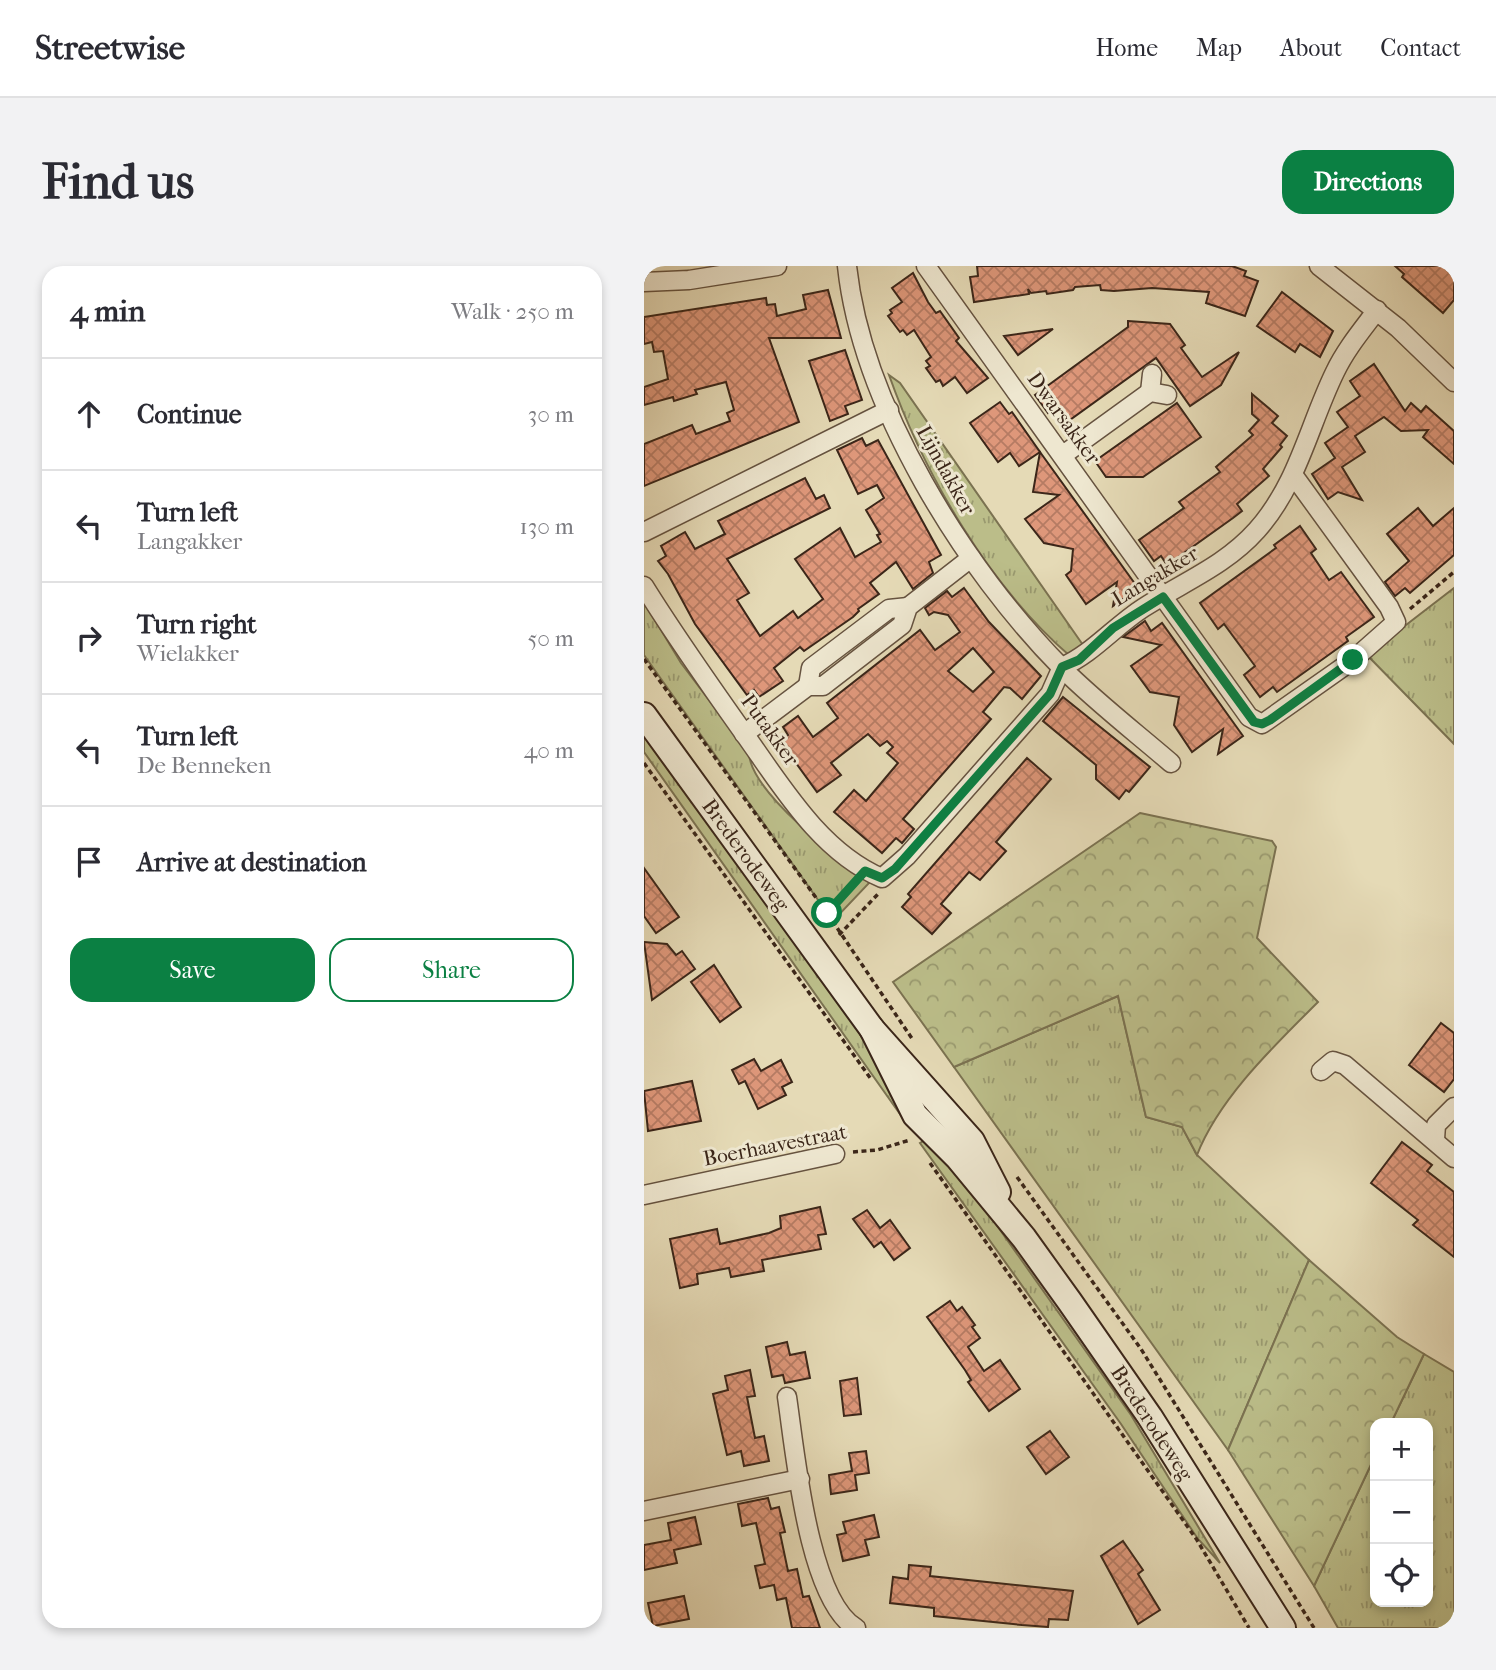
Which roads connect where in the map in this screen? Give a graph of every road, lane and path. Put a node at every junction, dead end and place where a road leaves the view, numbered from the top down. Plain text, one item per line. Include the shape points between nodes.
1 (777, 266) edge
2 (847, 266) edge
3 (926, 266) edge
4 (1319, 266) edge
5 (655, 276) edge
6 (1377, 310) junction
7 (1454, 382) edge
8 (1156, 387) dead end
9 (889, 410) junction
10 (1063, 455) junction
11 (1294, 476) junction
12 (644, 533) edge
13 (971, 558) junction
14 (1454, 572) edge
15 (644, 586) edge
16 (1163, 597) junction
17 (1396, 622) junction
18 (644, 659) edge
19 (1062, 667) junction
20 (644, 715) edge
21 (744, 733) junction
22 (644, 763) edge
23 (1171, 763) dead end
24 (874, 875) junction
25 (827, 913) junction
26 (839, 935) junction
27 (914, 1042) dead end
28 (1321, 1071) dead end
29 (874, 1083) dead end
30 (1454, 1107) edge
31 (914, 1138) dead end
32 (1435, 1139) junction
33 (835, 1154) joint
34 (927, 1158) dead end
35 (1454, 1158) edge
36 (1016, 1176) dead end
37 (644, 1195) edge
38 (786, 1396) dead end
39 (800, 1479) junction
40 (644, 1511) edge
41 (1276, 1623) edge
42 (856, 1628) edge
43 (1249, 1628) edge
44 (1314, 1628) edge

1 - 5 street via 689,281
2 - 9 street, Lijndakker via 865,342
3 - 10 street, Dwarsakker
4 - 6 street
6 - 7 street
6 - 11 street, Langakker via 1335,373
8 - 10 street
9 - 12 street
9 - 13 street, Lijndakker
10 - 16 street, Dwarsakker
11 - 16 street, Langakker via 1247,540 1216,567
11 - 17 street
13 - 19 street, Lijndakker via 999,598
13 - 21 street via 908,607 902,625 823,686 808,686
14 - 17 path
15 - 21 street, Putakker
16 - 17 street, Dwarsakker via 1254,722 1262,724 1353,660
16 - 19 street, Langakker via 1113,628 1079,660
18 - 25 path
19 - 23 street, Lijndakker
19 - 24 street via 1050,694 907,856
20 - 41 main road, Brederodeweg via 872,1029 972,1141 1024,1238 1150,1417
21 - 24 street, Putakker via 798,809
22 - 29 path
24 - 25 path
24 - 26 path via 878,895
25 - 26 path
26 - 27 path
28 - 32 street via 1333,1062 1345,1065
30 - 32 street via 1436,1125
31 - 33 path, Boerhaavestraat via 877,1150
32 - 35 street
33 - 37 street, Boerhaavestraat
34 - 43 path via 1197,1540
36 - 44 path via 1141,1349
38 - 39 street
39 - 40 street
39 - 42 street via 820,1573 834,1601

